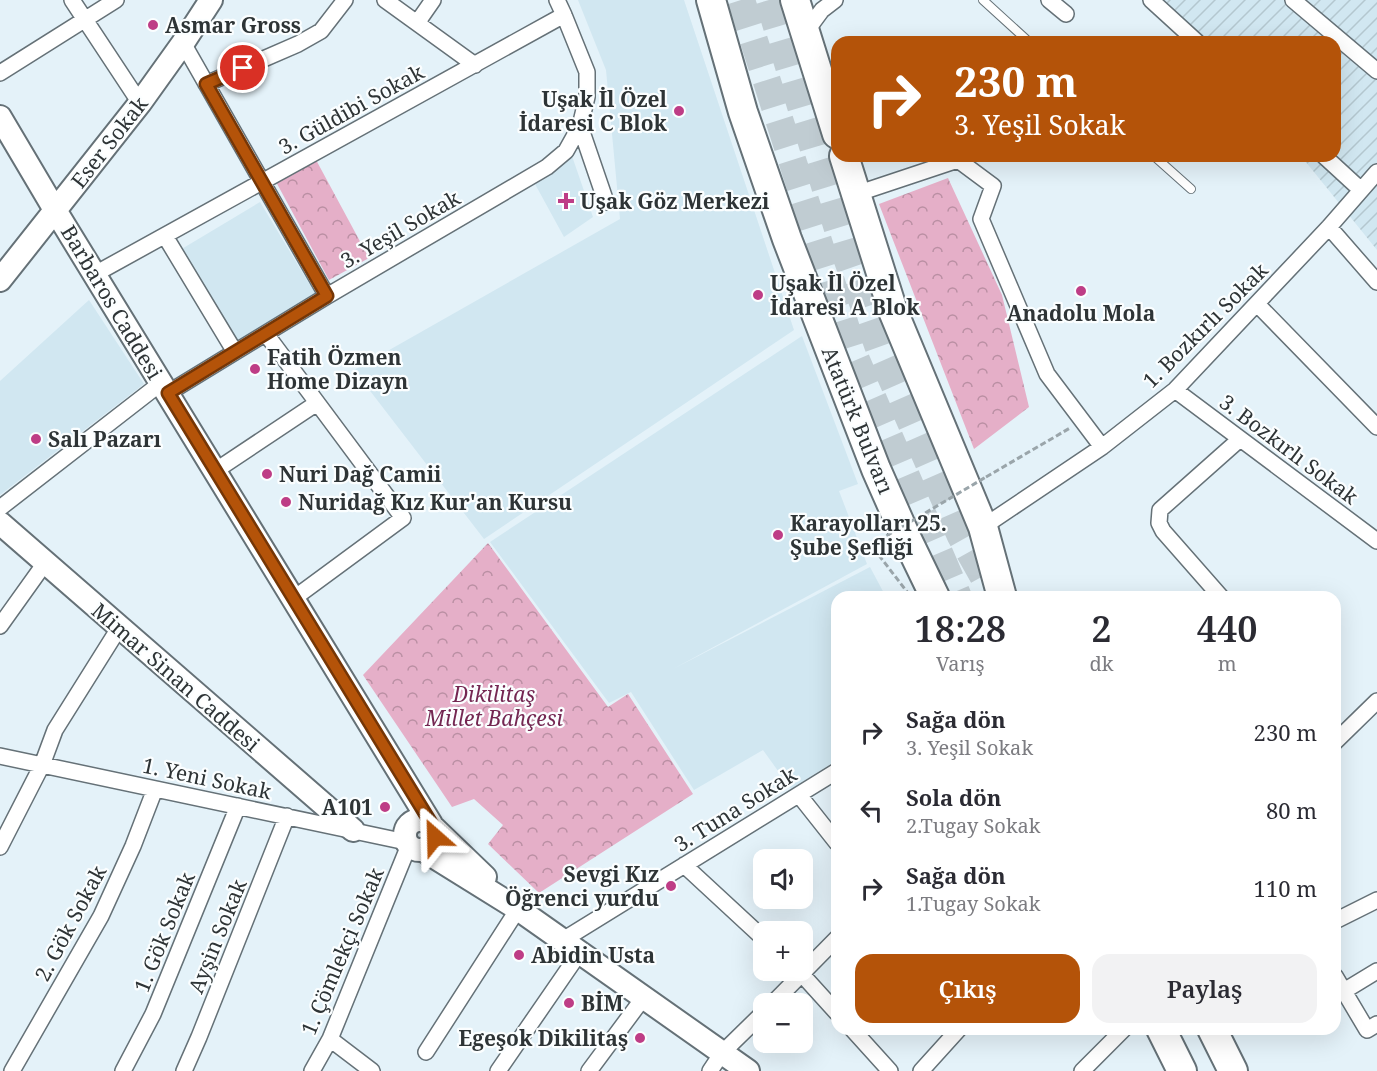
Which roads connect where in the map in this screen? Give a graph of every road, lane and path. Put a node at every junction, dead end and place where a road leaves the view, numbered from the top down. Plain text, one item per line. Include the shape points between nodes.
1 (72, 0) edge
2 (116, 0) edge
3 (211, 0) edge
4 (345, 0) edge
5 (385, 0) edge
6 (434, 0) edge
7 (557, 0) edge
8 (795, 0) edge
9 (835, 0) edge
10 (983, 0) edge
11 (1049, 0) edge
12 (1151, 0) edge
13 (1293, 0) edge
14 (716, 3) edge
15 (1066, 14) dead end
16 (564, 15) junction
17 (84, 20) junction
18 (417, 23) junction
19 (805, 33) junction
20 (1022, 36) edge
21 (1190, 36) edge
22 (1336, 36) edge
23 (1341, 41) edge
24 (183, 43) junction
25 (475, 64) junction
26 (1377, 71) edge
27 (0, 73) edge
28 (206, 84) junction
29 (140, 103) junction
30 (831, 115) edge
31 (1, 120) edge
32 (579, 126) junction
33 (846, 162) edge
34 (952, 162) edge
35 (961, 162) edge
36 (1161, 162) edge
37 (1331, 162) edge
38 (1377, 172) edge
39 (262, 182) junction
40 (1191, 189) dead end
41 (1361, 190) junction
42 (856, 194) junction
43 (606, 202) dead end
44 (56, 210) junction
45 (1329, 227) junction
46 (165, 236) junction
47 (95, 274) junction
48 (0, 280) edge
49 (1377, 282) edge
50 (327, 296) junction
51 (1257, 304) junction
52 (266, 333) junction
53 (235, 352) junction
54 (164, 388) junction
55 (1175, 390) junction
56 (317, 403) junction
57 (1082, 421) junction
58 (1377, 427) edge
59 (1240, 439) junction
60 (1102, 447) junction
61 (215, 471) junction
62 (0, 508) edge
63 (0, 523) edge
64 (983, 527) junction
65 (1377, 541) edge
66 (45, 563) junction
67 (917, 591) edge
68 (921, 591) edge
69 (1000, 591) edge
70 (1216, 591) edge
71 (293, 599) junction
72 (0, 626) edge
73 (119, 628) junction
74 (1377, 701) edge
75 (1341, 732) edge
76 (0, 756) edge
77 (42, 765) junction
78 (831, 775) edge
79 (155, 789) junction
80 (799, 795) junction
81 (238, 806) junction
82 (287, 816) junction
83 (432, 826) junction
84 (352, 830) junction
85 (831, 835) edge
86 (413, 846) junction
87 (0, 847) edge
88 (684, 865) junction
89 (1377, 900) edge
90 (518, 909) junction
91 (1341, 918) edge
92 (753, 929) edge
93 (831, 944) edge
94 (571, 946) junction
95 (813, 960) edge
96 (1377, 971) edge
97 (792, 981) edge
98 (808, 981) edge
99 (1341, 986) edge
100 (1344, 991) junction
101 (782, 993) edge
102 (644, 997) junction
103 (831, 1006) edge
104 (753, 1023) edge
105 (1372, 1027) edge
106 (857, 1035) edge
107 (954, 1035) edge
108 (1118, 1035) edge
109 (1164, 1035) edge
110 (1215, 1035) edge
111 (330, 1039) junction
112 (426, 1053) dead end
113 (716, 1062) edge
114 (12, 1071) edge
115 (123, 1071) edge
116 (184, 1071) edge
117 (312, 1071) edge
118 (372, 1071) edge
119 (498, 1071) edge
120 (589, 1071) edge
121 (748, 1071) edge
122 (890, 1071) edge
123 (921, 1071) edge
124 (1082, 1071) edge
125 (1182, 1071) edge
126 (1233, 1071) edge

1 - 17 street
2 - 17 street
3 - 24 street, Eser Sokak
4 - 28 street via 321,31
5 - 18 street
6 - 18 street
7 - 16 street, 3. Yeşil Sokak
8 - 19 highway
9 - 19 street
10 - 20 lane
11 - 15 street
12 - 21 street
13 - 22 street
14 - 68 highway, Atatürk Bulvarı via 743,112 787,239 906,537
16 - 25 street, 3. Güldibi Sokak
16 - 32 street, 3. Yeşil Sokak via 587,72 587,97
17 - 27 street
17 - 29 street
18 - 25 street
19 - 30 highway
23 - 26 street
24 - 28 street
24 - 29 street, Eser Sokak
25 - 39 street, 3. Güldibi Sokak
28 - 39 street
29 - 44 street, Eser Sokak
31 - 44 street, Barbaros Caddesi
32 - 43 street
32 - 50 street, 3. Yeşil Sokak via 566,151 547,167
33 - 42 highway
34 - 42 street
35 - 57 street via 993,186 981,219 1047,374
36 - 40 lane
37 - 41 street
38 - 41 street, 1. Bozkırlı Sokak
39 - 46 street, 3. Güldibi Sokak
39 - 50 street
41 - 45 street, 1. Bozkırlı Sokak
42 - 64 highway via 893,311
44 - 47 street, Barbaros Caddesi
44 - 48 street, Eser Sokak
45 - 49 street
45 - 51 street, 1. Bozkırlı Sokak
46 - 47 street, 3. Güldibi Sokak
46 - 53 street
47 - 54 street, Barbaros Caddesi
50 - 52 street, 3. Yeşil Sokak
51 - 55 street, 1. Bozkırlı Sokak
51 - 58 street
52 - 53 street, 3. Yeşil Sokak
52 - 56 street
53 - 54 street, 3. Yeşil Sokak
54 - 61 street, Barbaros Caddesi
54 - 62 street, 3. Yeşil Sokak
55 - 59 street, 3. Bozkırlı Sokak
55 - 60 street, 1. Bozkırlı Sokak
56 - 61 street
56 - 71 street via 403,518
57 - 60 street
57 - 67 path, bridge via 871,545
59 - 65 street, 3. Bozkırlı Sokak
59 - 70 street via 1160,510 1159,516 1163,531
60 - 64 street, 1. Bozkırlı Sokak
61 - 71 street, Barbaros Caddesi
63 - 66 street, Mimar Sinan Caddesi
64 - 69 highway
66 - 72 street
66 - 73 street, Mimar Sinan Caddesi
71 - 83 street, Barbaros Caddesi
73 - 77 street via 55,730
73 - 84 street, Mimar Sinan Caddesi
74 - 75 street
76 - 77 street, 1. Yeni Sokak
77 - 79 street, 1. Yeni Sokak
77 - 87 street
78 - 80 street, 3. Tuna Sokak
79 - 81 street, 1. Yeni Sokak
79 - 114 street, 2. Gök Sokak via 101,916
80 - 85 street
80 - 88 street, 3. Tuna Sokak
81 - 82 street, 1. Yeni Sokak
81 - 115 street, 1. Gök Sokak via 153,1014
82 - 84 street, 1. Yeni Sokak
82 - 116 street, Ayşin Sokak
83 - 86 street via 420,820 409,824 405,836
83 - 90 street, Barbaros Caddesi
84 - 86 street, 1. Yeni Sokak
86 - 90 street
86 - 111 street, 1. Çömlekçi Sokak
88 - 92 street
88 - 94 street, 3. Tuna Sokak
89 - 91 street
90 - 94 street
90 - 112 street
93 - 95 street
94 - 102 street
94 - 119 street
96 - 100 street
97 - 101 street
98 - 103 street
99 - 100 street
100 - 105 street
102 - 113 street
102 - 120 street
104 - 113 street
106 - 122 street
107 - 123 street
108 - 124 street
109 - 125 highway
110 - 126 highway
111 - 117 street, 1. Çömlekçi Sokak
111 - 118 street
113 - 121 street

